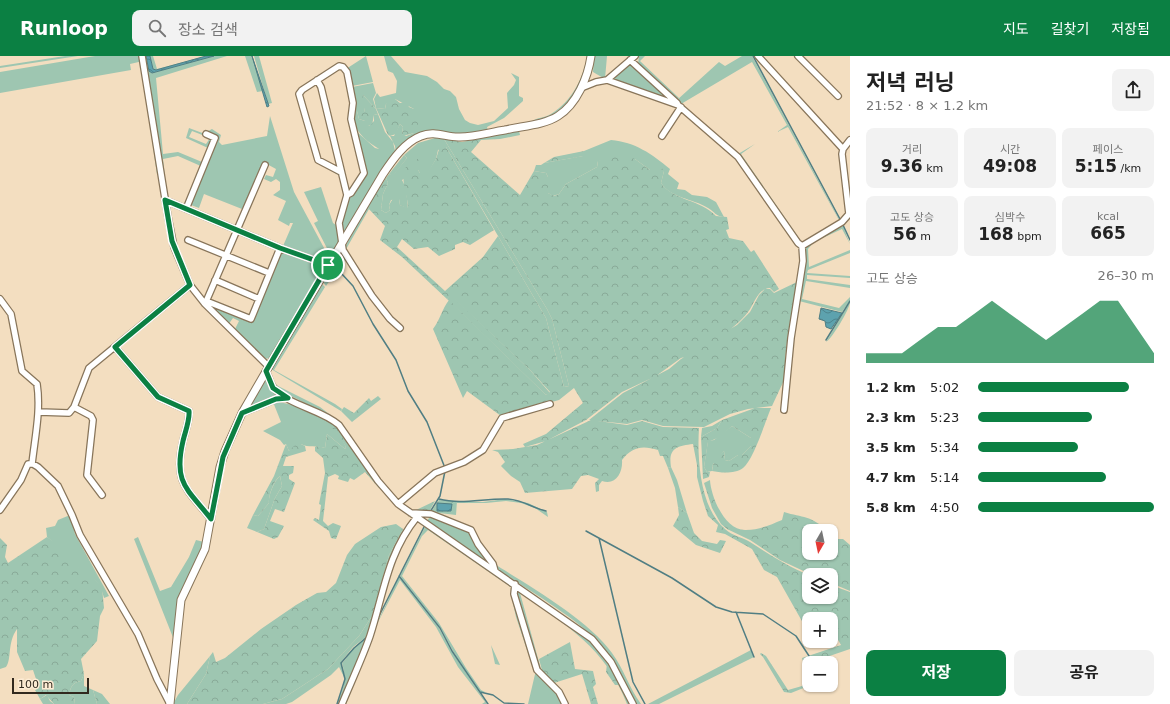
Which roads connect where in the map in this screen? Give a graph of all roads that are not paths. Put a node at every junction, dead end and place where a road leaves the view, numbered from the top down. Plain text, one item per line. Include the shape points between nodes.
1 (142, 56) edge
2 (591, 56) edge
3 (758, 56) edge
4 (798, 56) edge
5 (633, 58) edge
6 (317, 80) junction
7 (607, 80) junction
8 (581, 88) junction
9 (838, 96) dead end
10 (680, 106) junction
11 (206, 134) dead end
12 (662, 136) dead end
13 (850, 140) edge
14 (843, 149) junction
15 (265, 165) dead end
16 (341, 172) junction
17 (347, 195) junction
18 (165, 200) junction
19 (186, 208) junction
20 (850, 210) edge
21 (236, 230) junction
22 (188, 240) dead end
23 (341, 244) junction
24 (802, 246) junction
25 (280, 248) junction
26 (226, 255) junction
27 (328, 265) junction
28 (270, 273) junction
29 (215, 280) junction
30 (190, 285) junction
31 (0, 299) edge
32 (259, 299) junction
33 (206, 303) junction
34 (400, 328) dead end
35 (115, 347) junction
36 (268, 369) junction
37 (288, 398) junction
38 (550, 404) dead end
39 (74, 407) junction
40 (784, 410) dead end
41 (39, 412) junction
42 (242, 413) junction
43 (32, 464) junction
44 (102, 496) dead end
45 (398, 504) junction
46 (0, 510) edge
47 (411, 513) junction
48 (417, 517) junction
49 (211, 519) junction
50 (495, 571) junction
51 (515, 584) junction
52 (170, 704) edge
53 (342, 704) edge
54 (565, 704) edge
55 (634, 704) edge

1 - 18 street
2 - 8 street
3 - 14 street
4 - 9 street
5 - 7 street
5 - 10 street
6 - 16 street via 322,87
6 - 16 street via 301,90 300,96 318,160
6 - 17 street via 337,66 343,67 347,72 353,102 351,119 364,173
7 - 8 street
7 - 10 street
8 - 23 street via 558,117 544,122 465,137 436,133 416,138 391,161
10 - 12 street
10 - 24 street via 738,157
11 - 19 street via 215,138
13 - 14 street
14 - 20 street
15 - 21 street
16 - 17 street
17 - 23 street via 339,223
18 - 19 street
18 - 30 street via 172,241
19 - 21 street
20 - 24 street via 842,222
21 - 25 street
21 - 26 street
22 - 26 street
23 - 27 street
23 - 34 street via 372,296
24 - 40 street via 803,261 791,338
25 - 27 street
25 - 28 street
26 - 28 street
26 - 29 street
27 - 36 street
28 - 32 street
29 - 32 street
29 - 33 street
30 - 33 street
30 - 35 street
31 - 41 street via 11,314 22,371 37,384
32 - 33 street via 249,319
33 - 36 street
35 - 39 street via 87,371
35 - 49 street via 158,397 189,411 181,450 181,478 189,493
36 - 37 street via 273,388
36 - 42 street
37 - 42 street via 276,399
37 - 45 street via 331,418 339,425 378,481
38 - 45 street via 502,418 483,450 464,462 435,473
39 - 41 street via 67,414
39 - 44 street via 91,416 93,420 87,475
41 - 43 street
42 - 49 street via 223,457
43 - 46 street via 26,466 21,480
43 - 52 street via 58,486 80,535 138,634
45 - 47 street
47 - 48 street
47 - 50 street via 430,514 471,530
48 - 50 street
48 - 53 street via 406,530 394,552 369,638
49 - 52 street via 202,557 181,600
50 - 51 street
51 - 54 street via 514,594 537,670 559,692
51 - 55 street via 592,639 611,662

